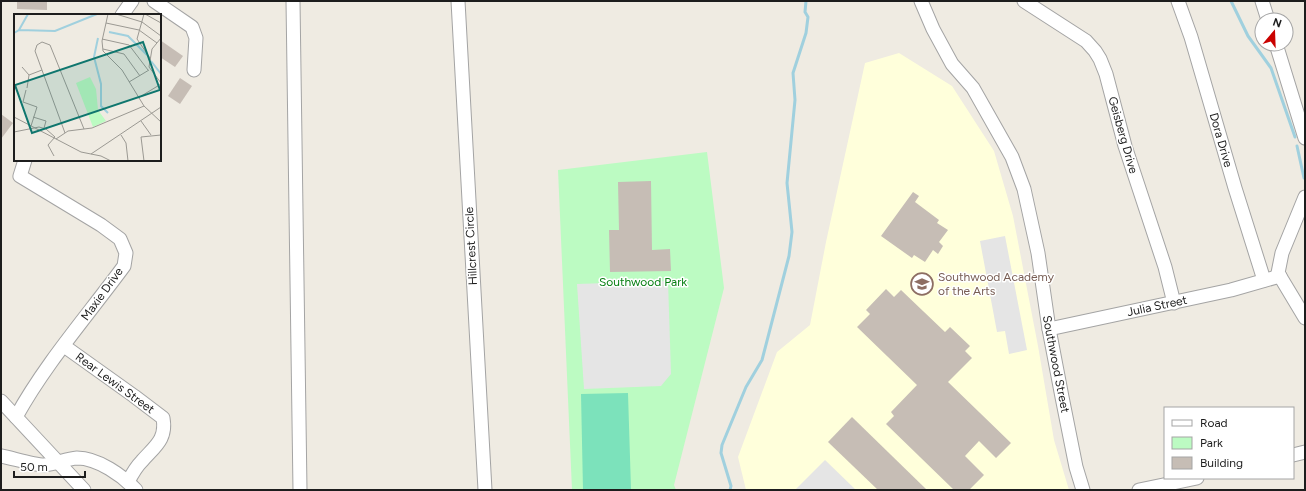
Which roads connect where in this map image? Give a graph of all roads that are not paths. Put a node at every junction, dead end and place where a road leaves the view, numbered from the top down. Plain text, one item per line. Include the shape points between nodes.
1 (154, 1) edge
2 (293, 1) edge
3 (458, 1) edge
4 (921, 1) edge
5 (1024, 1) edge
6 (1178, 1) edge
7 (1262, 1) edge
8 (1265, 12) edge
9 (1278, 52) edge
10 (194, 70) dead end
11 (1305, 138) edge
12 (25, 161) edge
13 (1305, 197) edge
14 (1280, 276) junction
15 (1264, 280) junction
16 (1174, 303) junction
17 (1305, 318) edge
18 (1049, 329) junction
19 (64, 346) junction
20 (1, 401) edge
21 (16, 417) junction
22 (1305, 452) edge
23 (1294, 455) edge
24 (1, 456) edge
25 (58, 462) junction
26 (1193, 479) edge
27 (132, 486) edge
28 (84, 490) edge
29 (300, 490) edge
30 (485, 490) edge
31 (1083, 490) edge
32 (1139, 490) edge

1 - 10 street via 192,27 196,38
2 - 29 street
3 - 30 street, Hillcrest Circle
4 - 18 street, Southwood Street via 952,64 973,88 1012,158 1024,189 1038,253
5 - 16 street, Geisberg Drive via 1086,41 1100,60
6 - 15 street, Dora Drive
7 - 8 street
9 - 11 street
12 - 19 street, Maxie Drive via 20,176 101,225 120,239 126,252 124,266
13 - 14 street via 1282,253 1278,273
14 - 15 street, Julia Street
14 - 17 street
15 - 16 street, Julia Street
16 - 18 street, Julia Street
18 - 31 street, Southwood Street via 1076,467
19 - 21 street, Maxie Drive
19 - 27 street, Rear Lewis Street via 163,418 163,433 158,445 132,472
20 - 21 street
21 - 25 street
22 - 23 street
24 - 25 street, Rear Lewis Street via 42,465
25 - 27 street, Rear Lewis Street via 76,458 93,461
25 - 28 street
26 - 32 street

